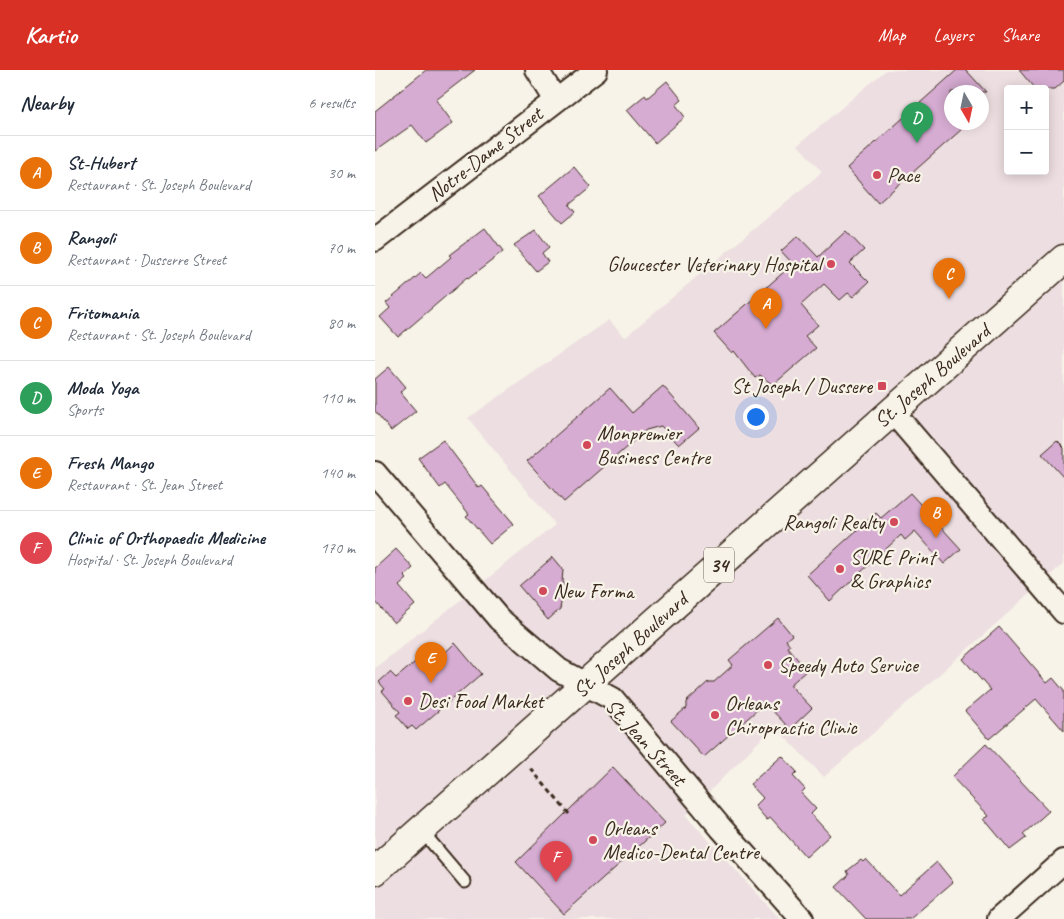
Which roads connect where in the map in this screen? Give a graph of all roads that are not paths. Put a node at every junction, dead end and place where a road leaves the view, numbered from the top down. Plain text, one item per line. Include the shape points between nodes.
1 (537, 70) edge
2 (596, 70) edge
3 (555, 100) junction
4 (375, 240) edge
5 (1064, 259) edge
6 (892, 411) junction
7 (375, 473) edge
8 (1064, 612) edge
9 (584, 685) junction
10 (421, 830) junction
11 (1064, 861) edge
12 (375, 871) edge
13 (465, 882) dead end
14 (802, 919) edge
15 (999, 919) edge

1 - 3 street
2 - 3 street, Notre-Dame Street
3 - 4 street, Notre-Dame Street
5 - 6 main road, St. Joseph Boulevard / 34
6 - 8 street
6 - 9 main road, St. Joseph Boulevard / 34
7 - 9 street, St. Jean Street via 499,619 559,670
9 - 10 main road, St. Joseph Boulevard / 34
9 - 14 street, St. Jean Street via 613,699
10 - 12 main road, St. Joseph Boulevard / 34
10 - 13 lane
11 - 15 street

